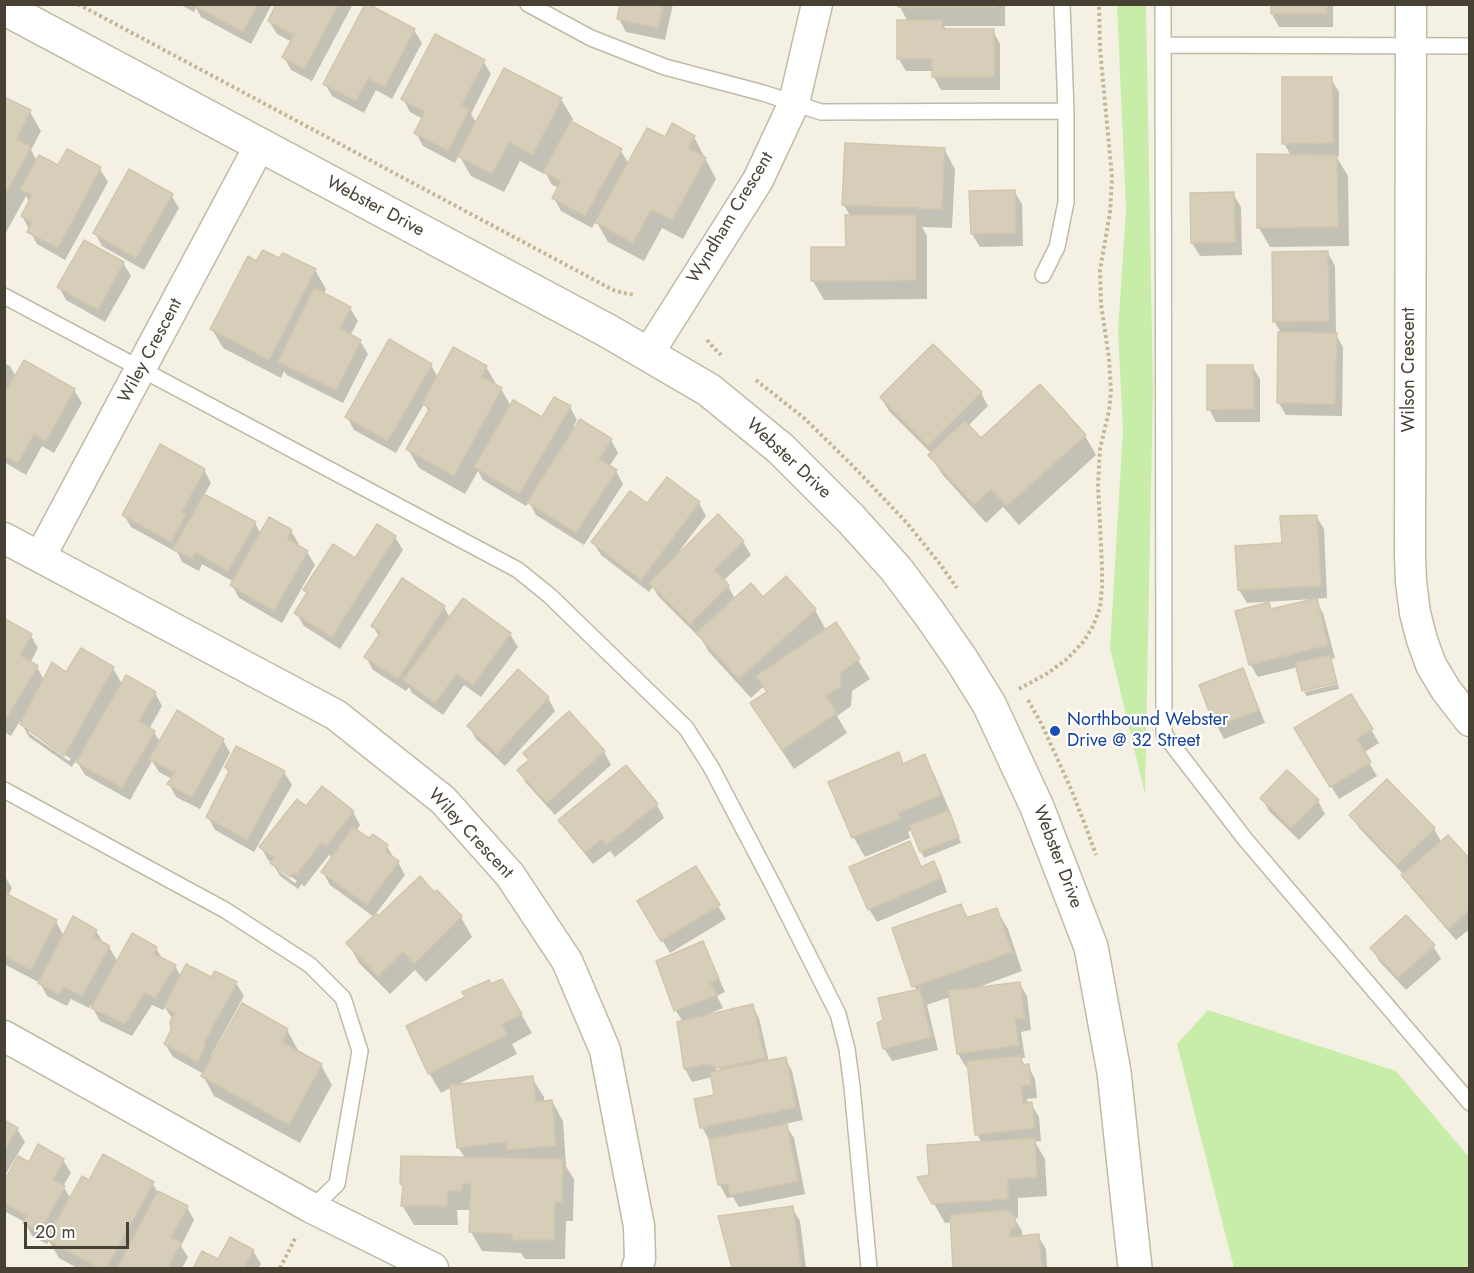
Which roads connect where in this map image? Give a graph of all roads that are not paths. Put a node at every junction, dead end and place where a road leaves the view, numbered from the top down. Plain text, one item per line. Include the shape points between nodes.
1 (528, 4) edge
2 (817, 4) edge
3 (1062, 4) edge
4 (1163, 4) edge
5 (1411, 4) edge
6 (4, 8) edge
7 (1163, 45) junction
8 (1411, 46) junction
9 (1470, 46) edge
10 (794, 103) junction
11 (1066, 111) junction
12 (260, 145) junction
13 (1043, 275) dead end
14 (4, 296) edge
15 (648, 354) junction
16 (141, 370) junction
17 (4, 538) edge
18 (40, 557) junction
19 (1470, 721) edge
20 (4, 790) edge
21 (4, 1036) edge
22 (1470, 1103) edge
23 (312, 1208) junction
24 (433, 1269) edge
25 (637, 1269) edge
26 (869, 1269) edge
27 (1135, 1269) edge

1 - 10 lane via 591,38 665,67
2 - 10 street, Wyndham Crescent
3 - 11 lane
4 - 7 lane
5 - 8 street, Wilson Crescent
6 - 12 street, Webster Drive
7 - 8 lane
7 - 22 lane via 1164,734 1245,839
8 - 9 lane
8 - 19 street, Wilson Crescent via 1411,582 1414,613 1431,665
10 - 11 lane via 821,112
10 - 15 street, Wyndham Crescent via 758,180
11 - 13 lane via 1066,202 1057,247
12 - 15 street, Webster Drive
12 - 16 street, Wiley Crescent
14 - 16 lane
15 - 27 street, Webster Drive via 709,390 781,449 851,519 929,613 988,704 1038,807 1091,947 1114,1072
16 - 18 street, Wiley Crescent
16 - 26 lane via 518,570 686,728 711,767 838,1014 852,1087
17 - 18 street, Wiley Crescent
18 - 25 street, Wiley Crescent via 336,715 443,800 510,875 567,961 605,1050 639,1226
20 - 23 lane via 225,910 310,965 343,998 360,1051 337,1184
21 - 23 street
23 - 24 street

